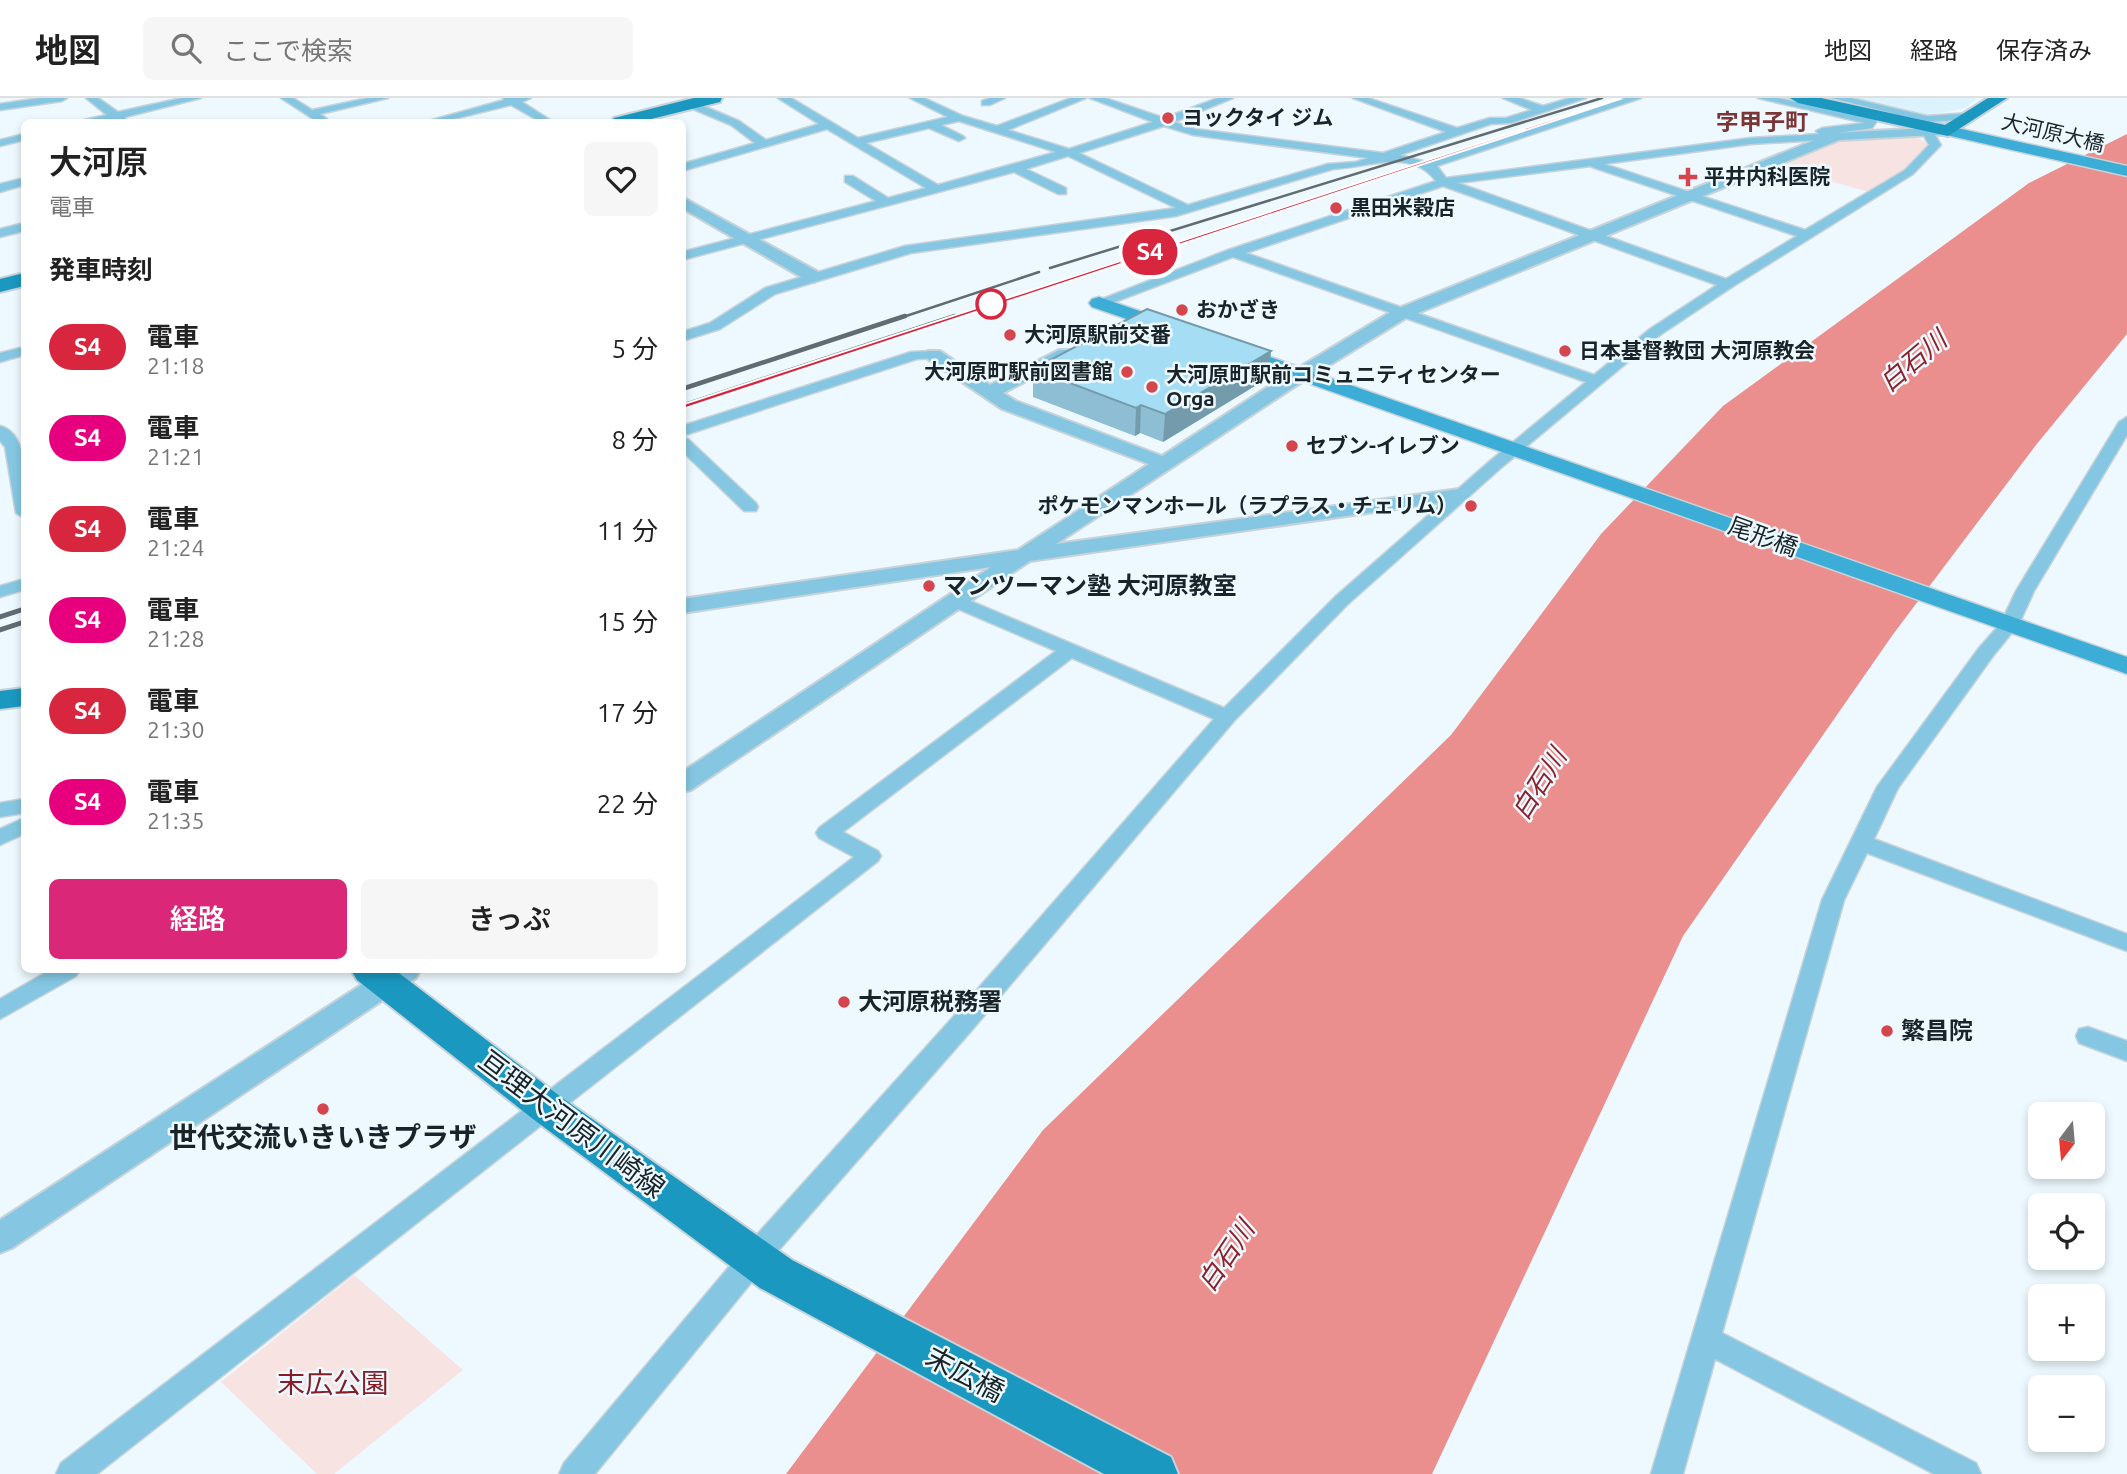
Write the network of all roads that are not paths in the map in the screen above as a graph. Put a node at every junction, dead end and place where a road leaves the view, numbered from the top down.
1 (33, 98) edge
2 (62, 98) edge
3 (91, 98) edge
4 (195, 98) edge
5 (286, 98) edge
6 (383, 98) edge
7 (526, 98) edge
8 (714, 98) edge
9 (783, 98) edge
10 (915, 98) edge
11 (1000, 98) edge
12 (1082, 98) edge
13 (1095, 98) edge
14 (1228, 98) edge
15 (1358, 98) edge
16 (1507, 98) edge
17 (1581, 98) edge
18 (1636, 98) edge
19 (1763, 98) edge
20 (1798, 98) edge
21 (1837, 98) edge
22 (1999, 98) edge
23 (509, 100) edge
24 (986, 103) dead end
25 (691, 104) junction
26 (0, 105) edge
27 (1544, 110) junction
28 (311, 114) junction
29 (1971, 117) junction
30 (959, 118) junction
31 (120, 119) edge
32 (320, 119) edge
33 (441, 119) edge
34 (543, 119) edge
35 (632, 119) edge
36 (1166, 123) junction
37 (828, 125) junction
38 (931, 125) junction
39 (998, 130) junction
40 (1948, 131) junction
41 (1458, 132) junction
42 (1928, 132) junction
43 (1837, 136) junction
44 (21, 138) edge
45 (959, 138) dead end
46 (1809, 138) junction
47 (856, 142) junction
48 (0, 143) edge
49 (764, 144) junction
50 (1070, 153) junction
51 (1391, 155) junction
52 (1589, 163) junction
53 (1426, 166) junction
54 (686, 167) edge
55 (1015, 167) junction
56 (2127, 171) edge
57 (849, 179) dead end
58 (1443, 182) junction
59 (21, 183) edge
60 (0, 188) edge
61 (934, 188) junction
62 (1062, 191) dead end
63 (1688, 195) junction
64 (885, 201) junction
65 (686, 203) edge
66 (1187, 209) junction
67 (21, 228) edge
68 (0, 233) edge
69 (1589, 235) junction
70 (1807, 235) junction
71 (746, 239) junction
72 (1233, 253) junction
73 (686, 255) edge
74 (814, 277) junction
75 (21, 280) edge
76 (1727, 284) junction
77 (0, 286) edge
78 (1099, 303) joint
79 (1400, 314) junction
80 (1136, 316) junction
81 (1110, 330) edge
82 (1188, 334) edge
83 (686, 336) edge
84 (1087, 342) edge
85 (1214, 343) edge
86 (21, 352) edge
87 (934, 355) joint
88 (0, 358) edge
89 (1302, 374) junction
90 (1594, 380) junction
91 (989, 393) junction
92 (2127, 422) edge
93 (686, 430) edge
94 (0, 431) edge
95 (2121, 443) edge
96 (13, 446) edge
97 (686, 446) edge
98 (1520, 450) junction
99 (1166, 464) junction
100 (21, 495) edge
101 (1459, 495) junction
102 (750, 507) dead end
103 (1026, 556) junction
104 (21, 585) edge
105 (0, 592) edge
106 (955, 601) junction
107 (686, 605) edge
108 (2005, 623) junction
109 (1070, 650) junction
110 (2127, 666) edge
111 (21, 698) edge
112 (0, 701) edge
113 (1227, 717) junction
114 (686, 781) edge
115 (21, 806) edge
116 (0, 810) edge
117 (21, 827) edge
118 (0, 838) edge
119 (1860, 842) junction
120 (2127, 943) edge
121 (63, 973) edge
122 (387, 974) edge
123 (0, 1010) edge
124 (2088, 1036) dead end
125 (2127, 1052) edge
126 (547, 1108) junction
127 (0, 1238) edge
128 (765, 1266) junction
129 (1705, 1339) junction
130 (72, 1474) edge
131 (575, 1474) edge
132 (1153, 1474) edge
133 (1667, 1474) edge
134 (1965, 1474) edge

1 - 26 street
2 - 26 street
3 - 31 street
4 - 31 street
5 - 28 street
6 - 28 street
7 - 23 street
8 - 25 main road
9 - 37 street
10 - 30 street
11 - 24 street
12 - 39 street
13 - 36 street
14 - 36 street
15 - 41 street
16 - 27 street
17 - 27 street
18 - 53 street
19 - 46 street
20 - 40 main road
21 - 29 street
22 - 29 main road
23 - 33 street
23 - 34 street
25 - 35 main road
25 - 49 street
27 - 41 street
28 - 32 street
29 - 40 main road
30 - 38 street
30 - 39 street
36 - 50 street
36 - 51 street
37 - 47 street
37 - 49 street
38 - 45 street
38 - 47 street
39 - 50 street
40 - 42 street
40 - 56 main road, 大河原大橋
41 - 51 street
42 - 43 street
42 - 70 street
43 - 46 street
43 - 63 street
44 - 48 street
46 - 52 street
47 - 61 street
49 - 54 street
50 - 55 street
50 - 66 street
51 - 53 street
51 - 66 street
52 - 58 street
52 - 63 street
53 - 58 street
55 - 61 street
55 - 62 street
57 - 64 street
58 - 69 street
58 - 72 street
59 - 60 street
61 - 64 street
63 - 69 street
63 - 70 street
64 - 71 street
65 - 71 street
66 - 74 street
67 - 68 street
69 - 76 street
69 - 79 street
70 - 76 street
71 - 73 street
71 - 74 street
72 - 78 street
72 - 79 street
74 - 83 street
75 - 77 main road
76 - 90 street
78 - 80 main road
79 - 89 street
79 - 90 street
80 - 81 street
80 - 82 main road
84 - 91 street
85 - 89 main road, 尾形橋
86 - 88 street
87 - 91 street
87 - 93 street
89 - 98 main road, 尾形橋
89 - 99 street
90 - 98 street
91 - 99 street
92 - 95 street
94 - 96 street
95 - 108 street
96 - 100 street
97 - 102 street
98 - 101 street
98 - 108 main road, 尾形橋
99 - 103 street
101 - 103 street
101 - 113 street
103 - 106 street
103 - 107 street
104 - 105 street
106 - 109 street
106 - 114 street
108 - 110 main road, 尾形橋
108 - 119 street
109 - 113 street
109 - 126 street
111 - 112 main road
113 - 128 street
115 - 116 street
117 - 118 street
119 - 120 street
119 - 129 street
121 - 123 street
122 - 126 main road, 亘理大河原川崎線
122 - 127 street
124 - 125 street
126 - 128 main road, 亘理大河原川崎線
126 - 130 street
128 - 131 street
128 - 132 main road, 末広橋
129 - 133 street
129 - 134 street

